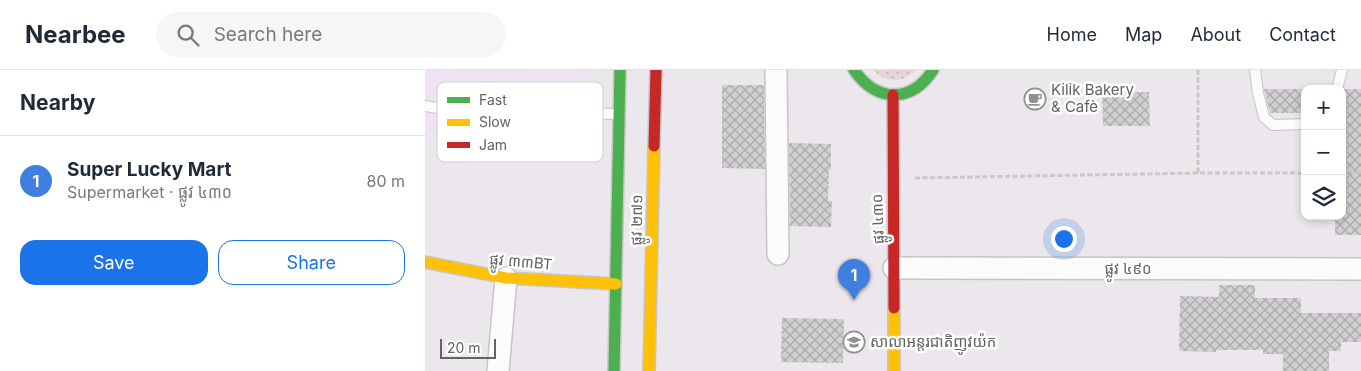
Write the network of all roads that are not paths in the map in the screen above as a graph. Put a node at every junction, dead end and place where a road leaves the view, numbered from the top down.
1 (620, 70) edge
2 (656, 70) edge
3 (776, 70) edge
4 (854, 70) edge
5 (933, 70) edge
6 (1255, 70) edge
7 (1342, 70) edge
8 (1338, 85) edge
9 (893, 95) junction
10 (603, 114) edge
11 (620, 114) junction
12 (1301, 124) edge
13 (778, 254) dead end
14 (425, 262) edge
15 (894, 268) junction
16 (1361, 270) edge
17 (506, 278) junction
18 (615, 284) junction
19 (498, 371) edge
20 (614, 371) edge
21 (649, 371) edge
22 (894, 371) edge

1 - 11 main road, ផ្លូវ ២៧១
2 - 21 main road, ផ្លូវ ២៧១
3 - 13 street
4 - 9 main road
5 - 9 main road
6 - 12 lane
7 - 8 lane
9 - 15 main road, ផ្លូវ ៤៣០
10 - 11 lane
11 - 18 main road, ផ្លូវ ២៧១
14 - 17 main road, ផ្លូវ ៣៣BT
15 - 16 street, ផ្លូវ ៤៩០
15 - 22 main road, ផ្លូវ ៤៣០
17 - 18 main road, ផ្លូវ ៣៣BT
17 - 19 street
18 - 20 main road, ផ្លូវ ២៧១

